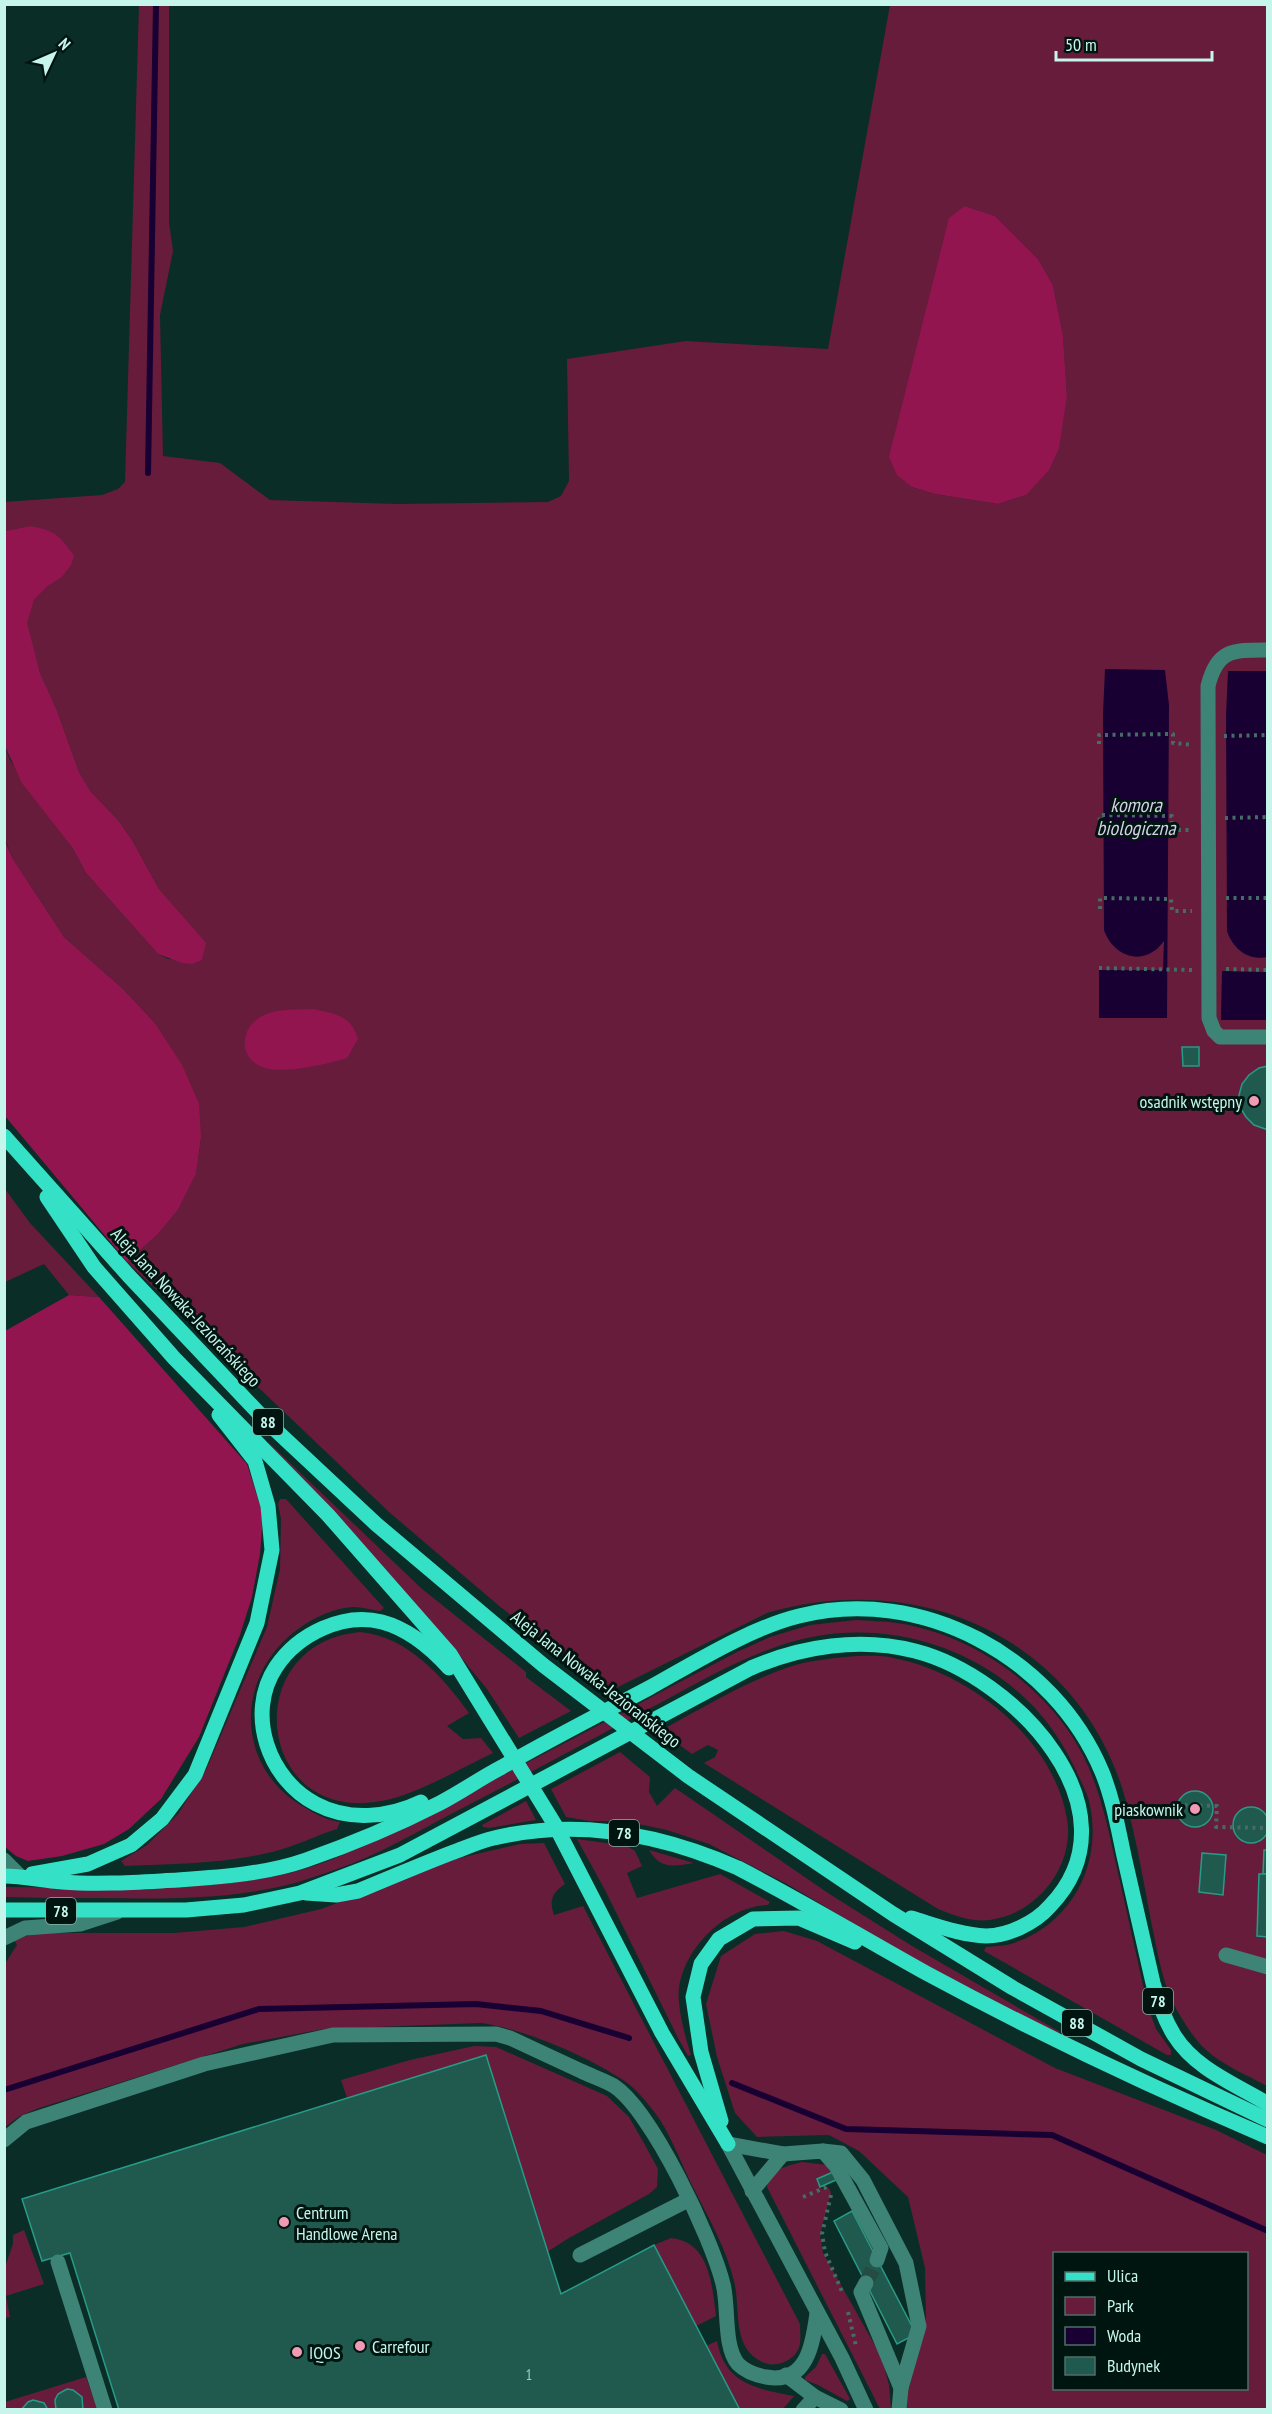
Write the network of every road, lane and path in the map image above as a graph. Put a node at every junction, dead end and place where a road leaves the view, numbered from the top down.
1 (1268, 650) edge
2 (1224, 735) dead end
3 (1268, 735) edge
4 (1173, 743) dead end
5 (1099, 744) dead end
6 (1224, 817) dead end
7 (1268, 817) edge
8 (1099, 828) dead end
9 (1172, 830) dead end
10 (1224, 898) dead end
11 (1268, 898) edge
12 (1100, 909) dead end
13 (1172, 911) dead end
14 (1099, 968) dead end
15 (1215, 970) junction
16 (1268, 970) edge
17 (1268, 1037) edge
18 (4, 1136) edge
19 (18, 1152) junction
20 (174, 1358) junction
21 (482, 1707) junction
22 (503, 1766) junction
23 (1177, 1805) dead end
24 (1268, 1828) edge
25 (4, 1860) edge
26 (12, 1876) edge
27 (300, 1893) junction
28 (4, 1910) edge
29 (118, 1911) junction
30 (893, 1914) junction
31 (4, 1938) edge
32 (1226, 1955) dead end
33 (1268, 1967) edge
34 (927, 1973) junction
35 (1268, 2104) edge
36 (1268, 2120) edge
37 (1268, 2137) edge
38 (4, 2140) edge
39 (728, 2144) junction
40 (823, 2151) junction
41 (783, 2154) junction
42 (752, 2191) junction
43 (803, 2197) dead end
44 (688, 2200) junction
45 (580, 2255) dead end
46 (877, 2260) tunnel mouth
47 (58, 2262) dead end
48 (866, 2283) tunnel mouth
49 (817, 2313) junction
50 (852, 2352) dead end
51 (786, 2376) junction
52 (902, 2388) junction
53 (815, 2397) junction
54 (105, 2409) edge
55 (803, 2409) edge
56 (841, 2409) edge
57 (866, 2409) edge
58 (899, 2409) edge

1 - 15 street
2 - 3 path
4 - 5 path
6 - 7 path
8 - 9 path
10 - 11 path
12 - 13 path
14 - 15 path
15 - 16 path
15 - 17 street
18 - 19 main road, Aleja Jana Nowaka-Jeziorańskiego / 88
19 - 20 main road
19 - 30 main road, Aleja Jana Nowaka-Jeziorańskiego / 88
20 - 21 main road
20 - 26 main road
21 - 22 main road
21 - 39 main road
22 - 26 main road, 78
22 - 35 main road, 78
23 - 24 path
25 - 26 street
27 - 29 main road, 78
27 - 30 main road
27 - 34 main road, 78
28 - 29 main road, 78
29 - 31 street
30 - 36 main road, Aleja Jana Nowaka-Jeziorańskiego / 88
32 - 33 street
34 - 37 main road, 78
34 - 39 main road
38 - 44 street
39 - 41 street
39 - 42 street
40 - 41 street
40 - 46 street
40 - 52 street
41 - 42 street
42 - 49 street
43 - 50 path
44 - 45 street
44 - 51 street
47 - 54 street
48 - 52 street
49 - 51 street
49 - 57 street
51 - 53 street
52 - 58 street
53 - 55 street
53 - 56 street

